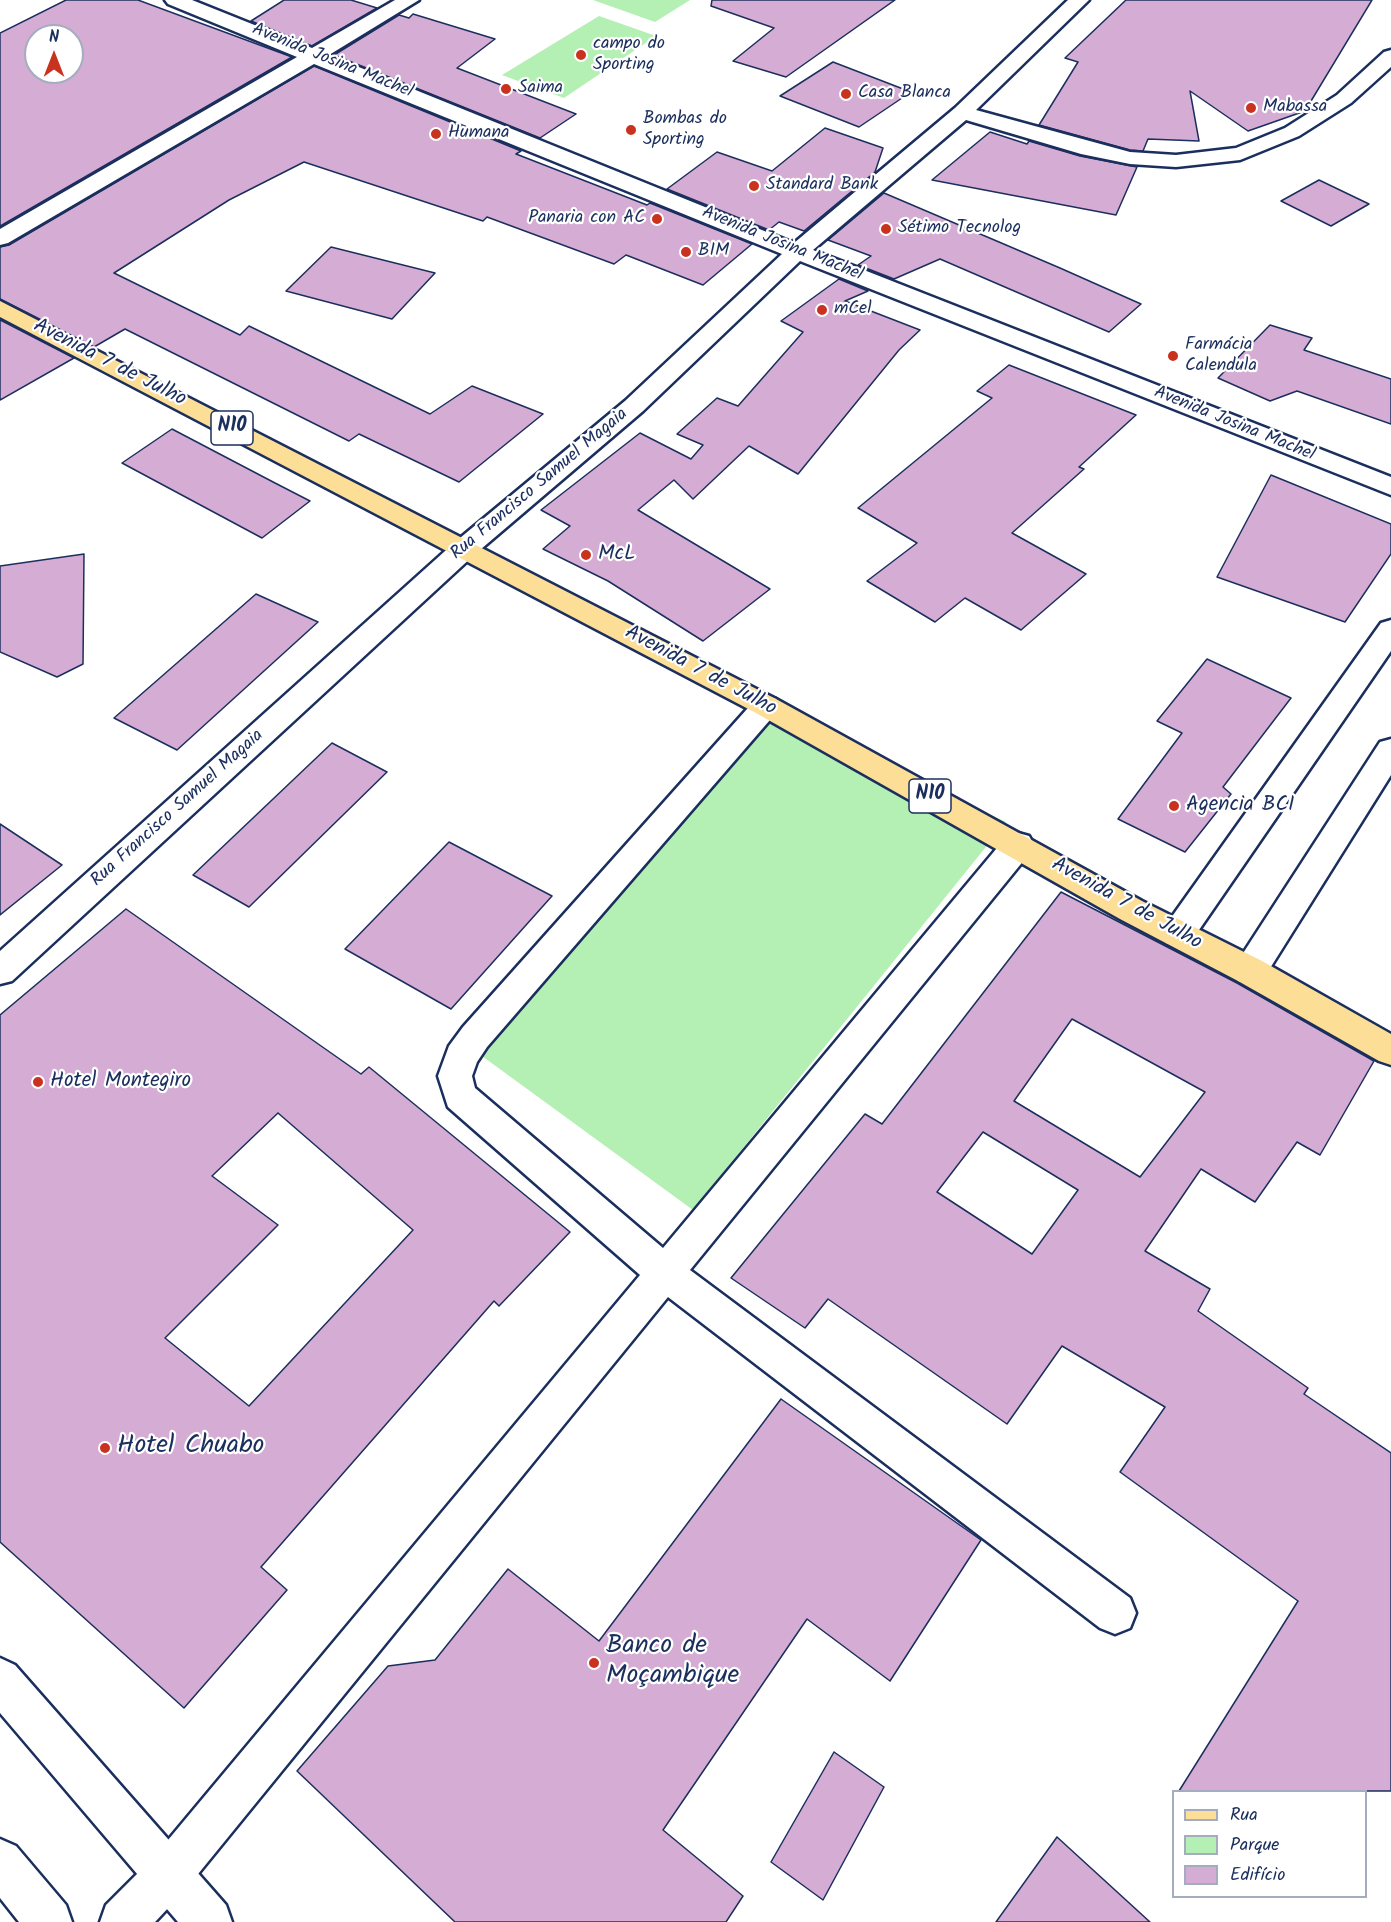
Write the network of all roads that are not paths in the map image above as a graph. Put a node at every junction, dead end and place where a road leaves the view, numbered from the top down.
1 (175, 0) edge
2 (409, 0) edge
3 (1079, 0) edge
4 (313, 54) junction
5 (1391, 56) edge
6 (962, 112) junction
7 (0, 237) edge
8 (797, 252) junction
9 (0, 308) edge
10 (1391, 488) edge
11 (464, 549) junction
12 (1391, 630) edge
13 (766, 706) junction
14 (1391, 750) edge
15 (1018, 845) junction
16 (1178, 934) junction
17 (0, 971) edge
18 (1251, 971) junction
19 (1391, 1051) edge
20 (663, 1272) junction
21 (1115, 1613) dead end
22 (0, 1680) edge
23 (0, 1862) edge
24 (169, 1874) junction
25 (49, 1922) edge
26 (123, 1922) edge
27 (209, 1922) edge

1 - 4 street, Avenida Josina Machel
2 - 4 street
3 - 6 street, Rua Francisco Samuel Magaia
4 - 7 street
4 - 8 street, Avenida Josina Machel
5 - 6 street
6 - 8 street, Rua Francisco Samuel Magaia
8 - 10 street, Avenida Josina Machel
8 - 11 street, Rua Francisco Samuel Magaia
9 - 11 main road, Avenida 7 de Julho / N10
11 - 13 main road, Avenida 7 de Julho / N10
11 - 17 street, Rua Francisco Samuel Magaia
12 - 16 street
13 - 15 main road, Avenida 7 de Julho / N10
13 - 20 street
14 - 18 street
15 - 16 main road, Avenida 7 de Julho / N10
15 - 20 street
16 - 18 main road, Avenida 7 de Julho / N10
18 - 19 main road, Avenida 7 de Julho / N10
20 - 21 street
20 - 24 street
22 - 24 street
23 - 25 street
24 - 26 street
24 - 27 street

